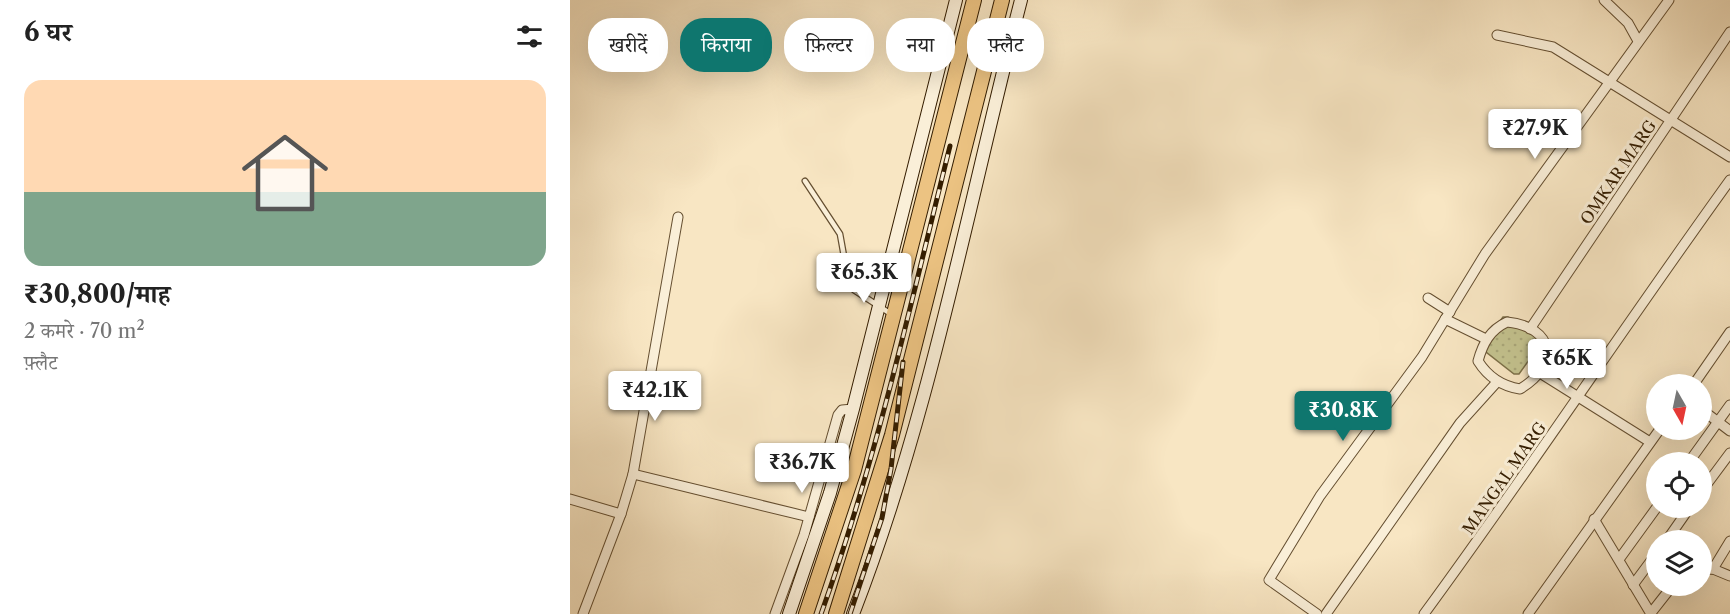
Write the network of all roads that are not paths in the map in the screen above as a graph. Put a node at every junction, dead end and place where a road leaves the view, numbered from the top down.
1 (956, 0) edge
2 (974, 0) edge
3 (1002, 0) edge
4 (1021, 0) edge
5 (1604, 0) edge
6 (1669, 0) edge
7 (1730, 32) edge
8 (1497, 35) dead end
9 (1638, 41) junction
10 (1607, 82) junction
11 (1672, 120) junction
12 (1730, 157) edge
13 (1730, 180) edge
14 (805, 181) dead end
15 (678, 217) dead end
16 (1428, 298) dead end
17 (878, 306) junction
18 (894, 315) junction
19 (1448, 315) junction
20 (1530, 329) junction
21 (1730, 332) edge
22 (1486, 339) junction
23 (1540, 373) junction
24 (1701, 374) edge
25 (1497, 382) junction
26 (1579, 396) junction
27 (1730, 405) edge
28 (854, 409) junction
29 (1712, 417) edge
30 (1718, 422) junction
31 (1730, 431) edge
32 (1650, 442) joint
33 (1696, 452) edge
34 (1730, 453) edge
35 (633, 474) junction
36 (1712, 477) edge
37 (570, 499) edge
38 (621, 514) junction
39 (809, 517) junction
40 (1649, 518) edge
41 (1594, 519) junction
42 (1730, 541) edge
43 (1620, 558) junction
44 (1646, 568) edge
45 (1713, 569) joint
46 (1730, 576) edge
47 (1634, 585) junction
48 (1663, 596) edge
49 (1648, 612) edge
50 (1314, 613) edge
51 (583, 614) edge
52 (775, 614) edge
53 (789, 614) edge
54 (806, 614) edge
55 (836, 614) edge
56 (853, 614) edge
57 (1326, 614) edge
58 (1424, 614) edge
59 (1528, 614) edge

1 - 17 street
2 - 18 main road
3 - 55 main road
4 - 56 street
5 - 9 street
6 - 9 street
7 - 11 street, OMKAR MARG
8 - 10 street
9 - 10 street
10 - 11 street
10 - 19 street
11 - 12 street
11 - 20 street, OMKAR MARG
13 - 26 street, MANGAL MARG
14 - 17 lane
15 - 35 street
16 - 19 street
17 - 18 lane
17 - 28 street
18 - 54 main road
19 - 22 street
19 - 50 street
20 - 22 street
20 - 23 street
21 - 24 street
22 - 25 street
23 - 25 street
23 - 26 street
25 - 57 street
26 - 32 street
26 - 58 street, MANGAL MARG
27 - 30 street
28 - 39 street
28 - 53 street
29 - 30 street
30 - 31 street
30 - 33 street
32 - 41 street
34 - 36 street
35 - 38 street
35 - 39 street
37 - 38 street
38 - 51 street
39 - 52 street
40 - 43 street
41 - 43 street
41 - 59 street
42 - 45 street
43 - 47 street
44 - 47 street
45 - 46 street
47 - 49 street
48 - 49 street

